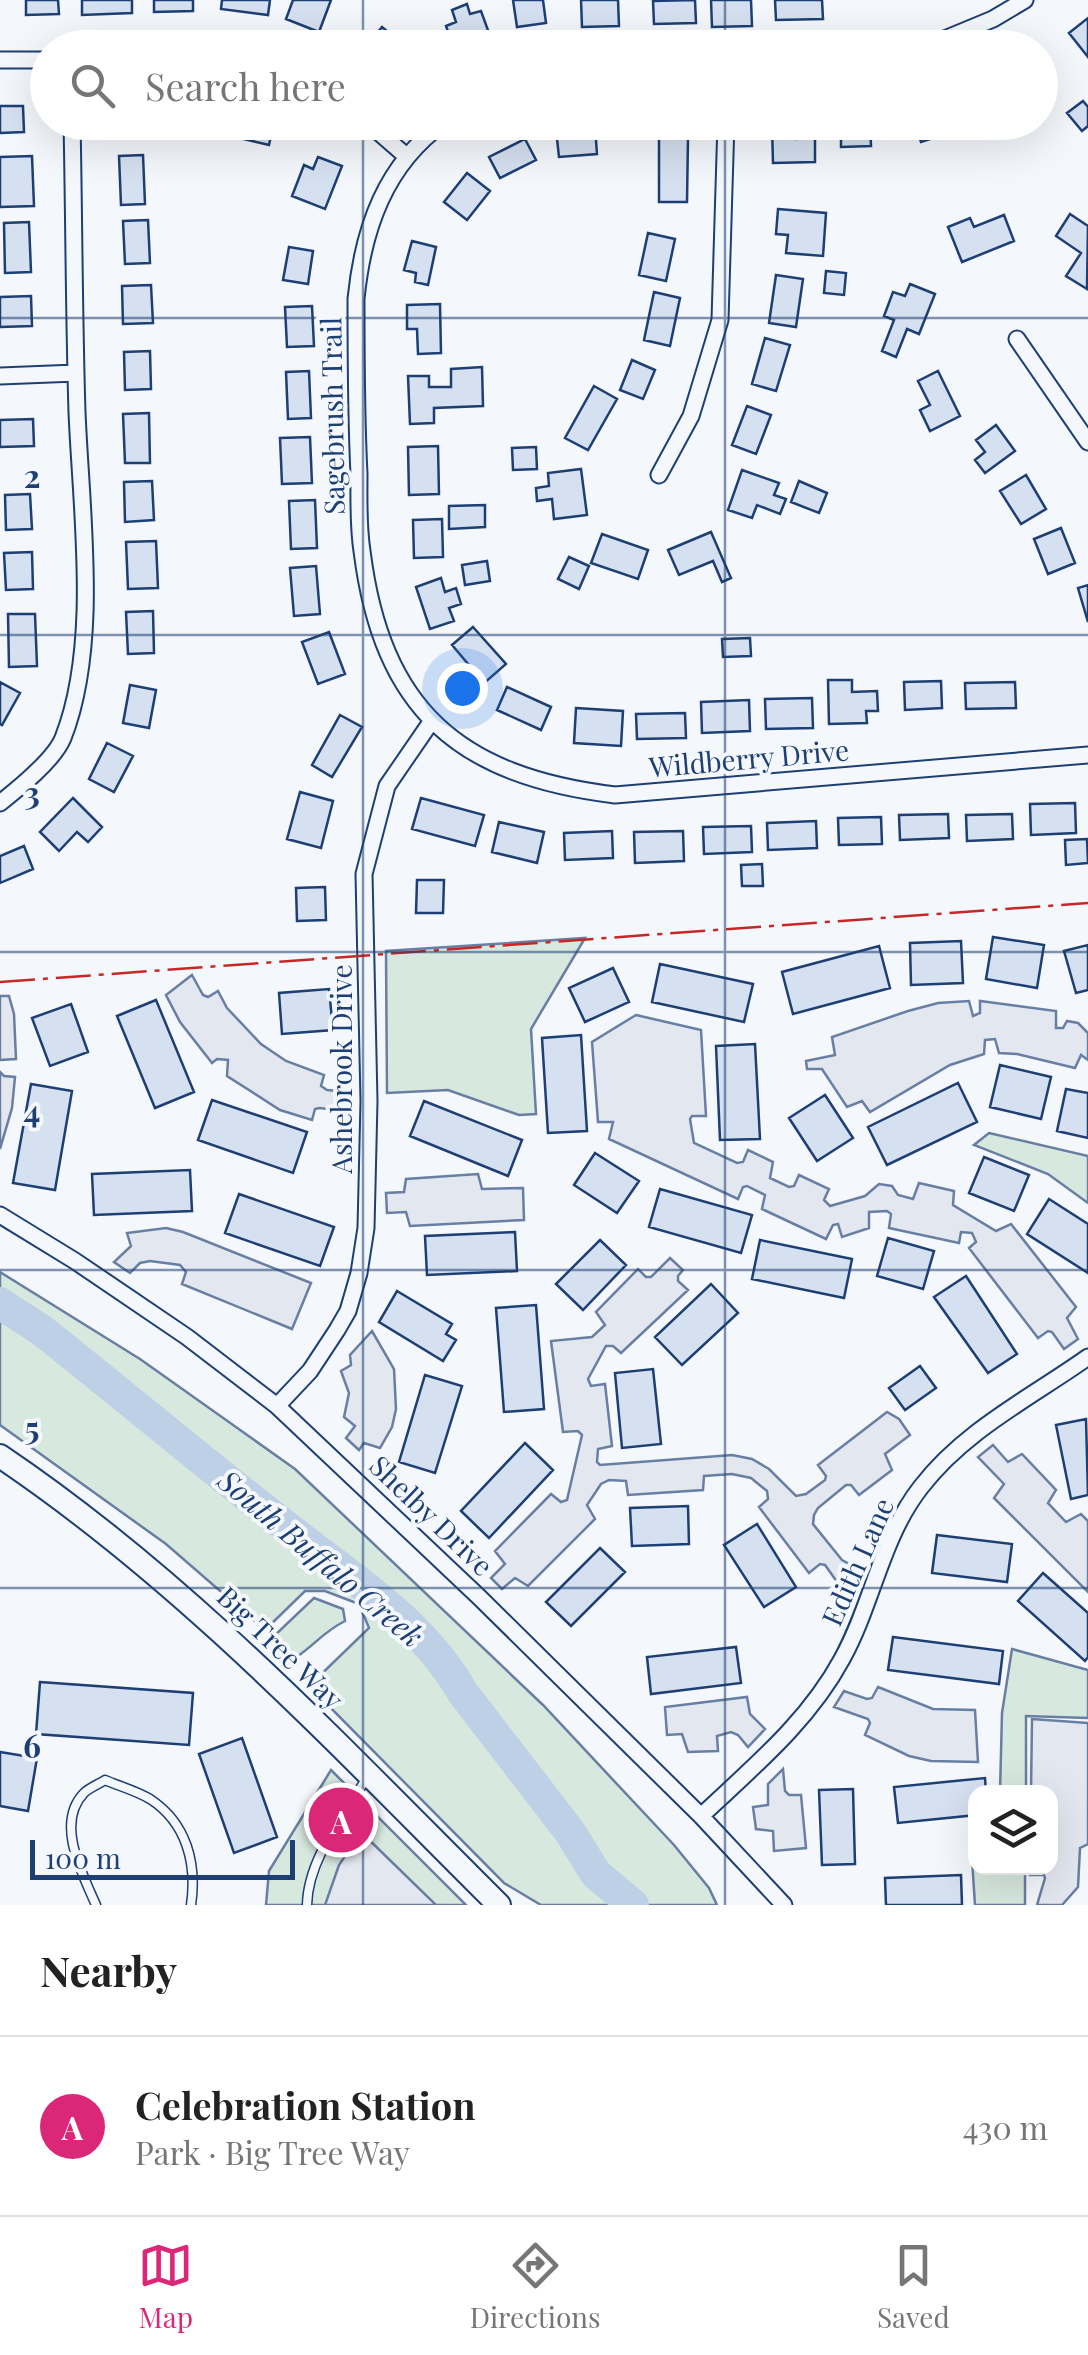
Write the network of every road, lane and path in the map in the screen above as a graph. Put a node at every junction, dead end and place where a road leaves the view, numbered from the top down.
1 (1025, 0) edge
2 (966, 30) edge
3 (0, 60) edge
4 (30, 60) edge
5 (72, 140) edge
6 (387, 140) edge
7 (423, 140) edge
8 (725, 140) edge
9 (405, 155) junction
10 (1017, 339) dead end
11 (76, 372) junction
12 (0, 376) edge
13 (1088, 442) edge
14 (659, 475) dead end
15 (431, 722) junction
16 (1088, 755) edge
17 (0, 803) edge
18 (0, 1214) edge
19 (1088, 1357) edge
20 (277, 1406) junction
21 (0, 1456) edge
22 (368, 1775) junction
23 (701, 1816) junction
24 (96, 1905) edge
25 (191, 1905) edge
26 (306, 1905) edge
27 (500, 1905) edge
28 (784, 1905) edge

1 - 2 street
3 - 4 street
5 - 11 street
6 - 9 street
7 - 9 street, Sagebrush Trail
8 - 14 street
9 - 15 street, Sagebrush Trail
10 - 13 street
11 - 12 street
11 - 17 street
15 - 16 street, Wildberry Drive
15 - 20 street, Ashebrook Drive
18 - 20 street, Shelby Drive
19 - 23 street, Edith Lane
20 - 23 street, Shelby Drive
21 - 22 main road, Big Tree Way
22 - 26 lane
22 - 27 main road, Big Tree Way
23 - 28 street, Shelby Drive
24 - 25 lane

